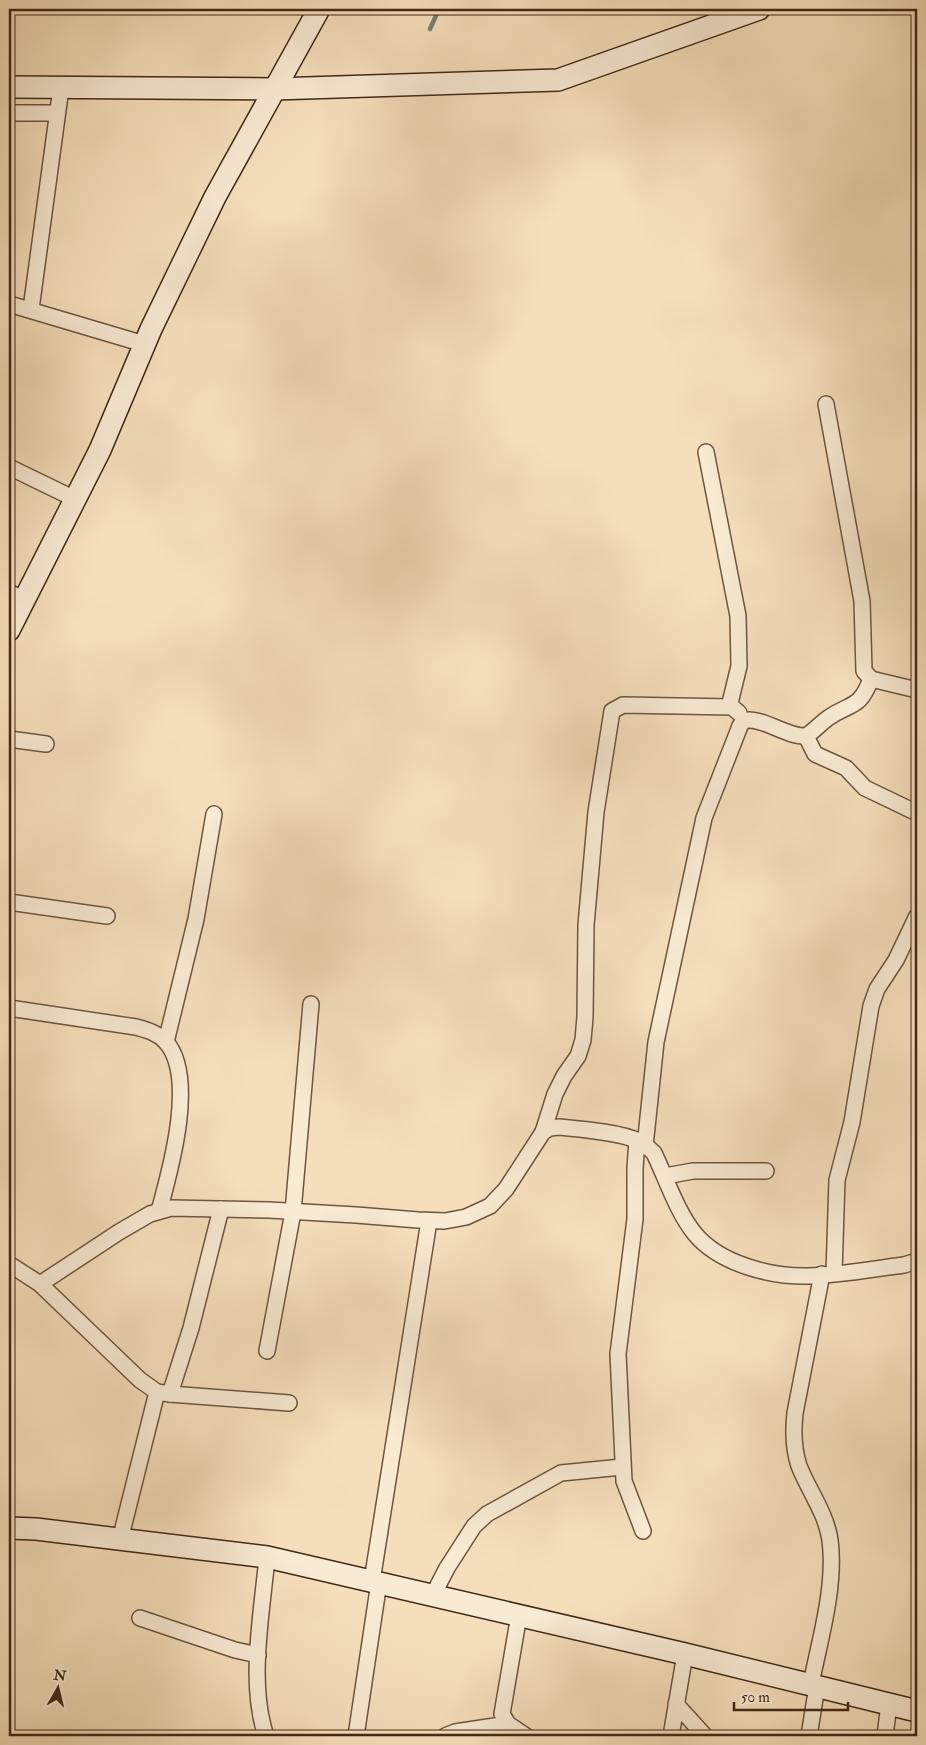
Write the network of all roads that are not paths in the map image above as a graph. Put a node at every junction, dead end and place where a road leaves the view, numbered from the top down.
1 (319, 9) edge
2 (759, 9) edge
3 (9, 87) edge
4 (61, 88) junction
5 (275, 89) junction
6 (9, 113) edge
7 (57, 113) junction
8 (9, 304) edge
9 (31, 309) junction
10 (144, 344) junction
11 (826, 404) dead end
12 (706, 452) dead end
13 (9, 467) edge
14 (75, 499) junction
15 (16, 596) edge
16 (9, 630) edge
17 (871, 679) junction
18 (917, 690) edge
19 (732, 707) junction
20 (747, 720) junction
21 (806, 736) junction
22 (9, 739) edge
23 (46, 744) dead end
24 (214, 814) dead end
25 (917, 814) edge
26 (9, 902) edge
27 (107, 916) dead end
28 (917, 916) edge
29 (311, 1004) dead end
30 (9, 1008) edge
31 (166, 1042) junction
32 (543, 1132) junction
33 (641, 1143) junction
34 (766, 1171) dead end
35 (665, 1176) junction
36 (221, 1209) junction
37 (159, 1211) junction
38 (293, 1212) junction
39 (429, 1221) junction
40 (917, 1261) edge
41 (9, 1264) edge
42 (828, 1274) junction
43 (40, 1284) junction
44 (267, 1351) dead end
45 (164, 1393) junction
46 (289, 1403) dead end
47 (622, 1467) junction
48 (9, 1528) edge
49 (643, 1531) dead end
50 (120, 1540) junction
51 (266, 1557) junction
52 (376, 1582) junction
53 (433, 1595) junction
54 (519, 1615) junction
55 (140, 1618) dead end
56 (685, 1654) junction
57 (258, 1655) junction
58 (814, 1685) junction
59 (676, 1704) junction
60 (889, 1704) junction
61 (917, 1711) edge
62 (508, 1724) junction
63 (266, 1736) edge
64 (356, 1736) edge
65 (445, 1736) edge
66 (526, 1736) edge
67 (671, 1736) edge
68 (705, 1736) edge
69 (809, 1736) edge
70 (884, 1736) edge

1 - 5 street
2 - 5 street
3 - 4 street
4 - 5 street
4 - 7 street
5 - 10 street
6 - 7 street
7 - 9 street
8 - 9 street
9 - 10 street
10 - 14 street
11 - 17 street
12 - 19 street
13 - 14 street
14 - 15 street
15 - 16 street
17 - 18 street
17 - 21 street
19 - 20 street
19 - 32 street
20 - 21 street
20 - 33 street
21 - 25 street
22 - 23 street
24 - 31 street
26 - 27 street
28 - 42 street
29 - 38 street
30 - 31 street
31 - 37 street
32 - 33 street
32 - 39 street
33 - 35 street
33 - 47 street
34 - 35 street
35 - 42 street
36 - 37 street
36 - 38 street
36 - 45 street
37 - 43 street
38 - 39 street
38 - 44 street
39 - 52 street
40 - 42 street
41 - 43 street
42 - 58 street
43 - 45 street
45 - 46 street
45 - 50 street
47 - 49 street
47 - 53 street
48 - 50 street
50 - 51 street
51 - 52 street
51 - 57 street
52 - 53 street
52 - 64 street
53 - 54 street
54 - 56 street
54 - 62 street
55 - 57 street
56 - 58 street
56 - 59 street
57 - 63 street
58 - 60 street
58 - 69 street
59 - 67 street
59 - 68 street
60 - 61 street
60 - 70 street
62 - 65 street
62 - 66 street

